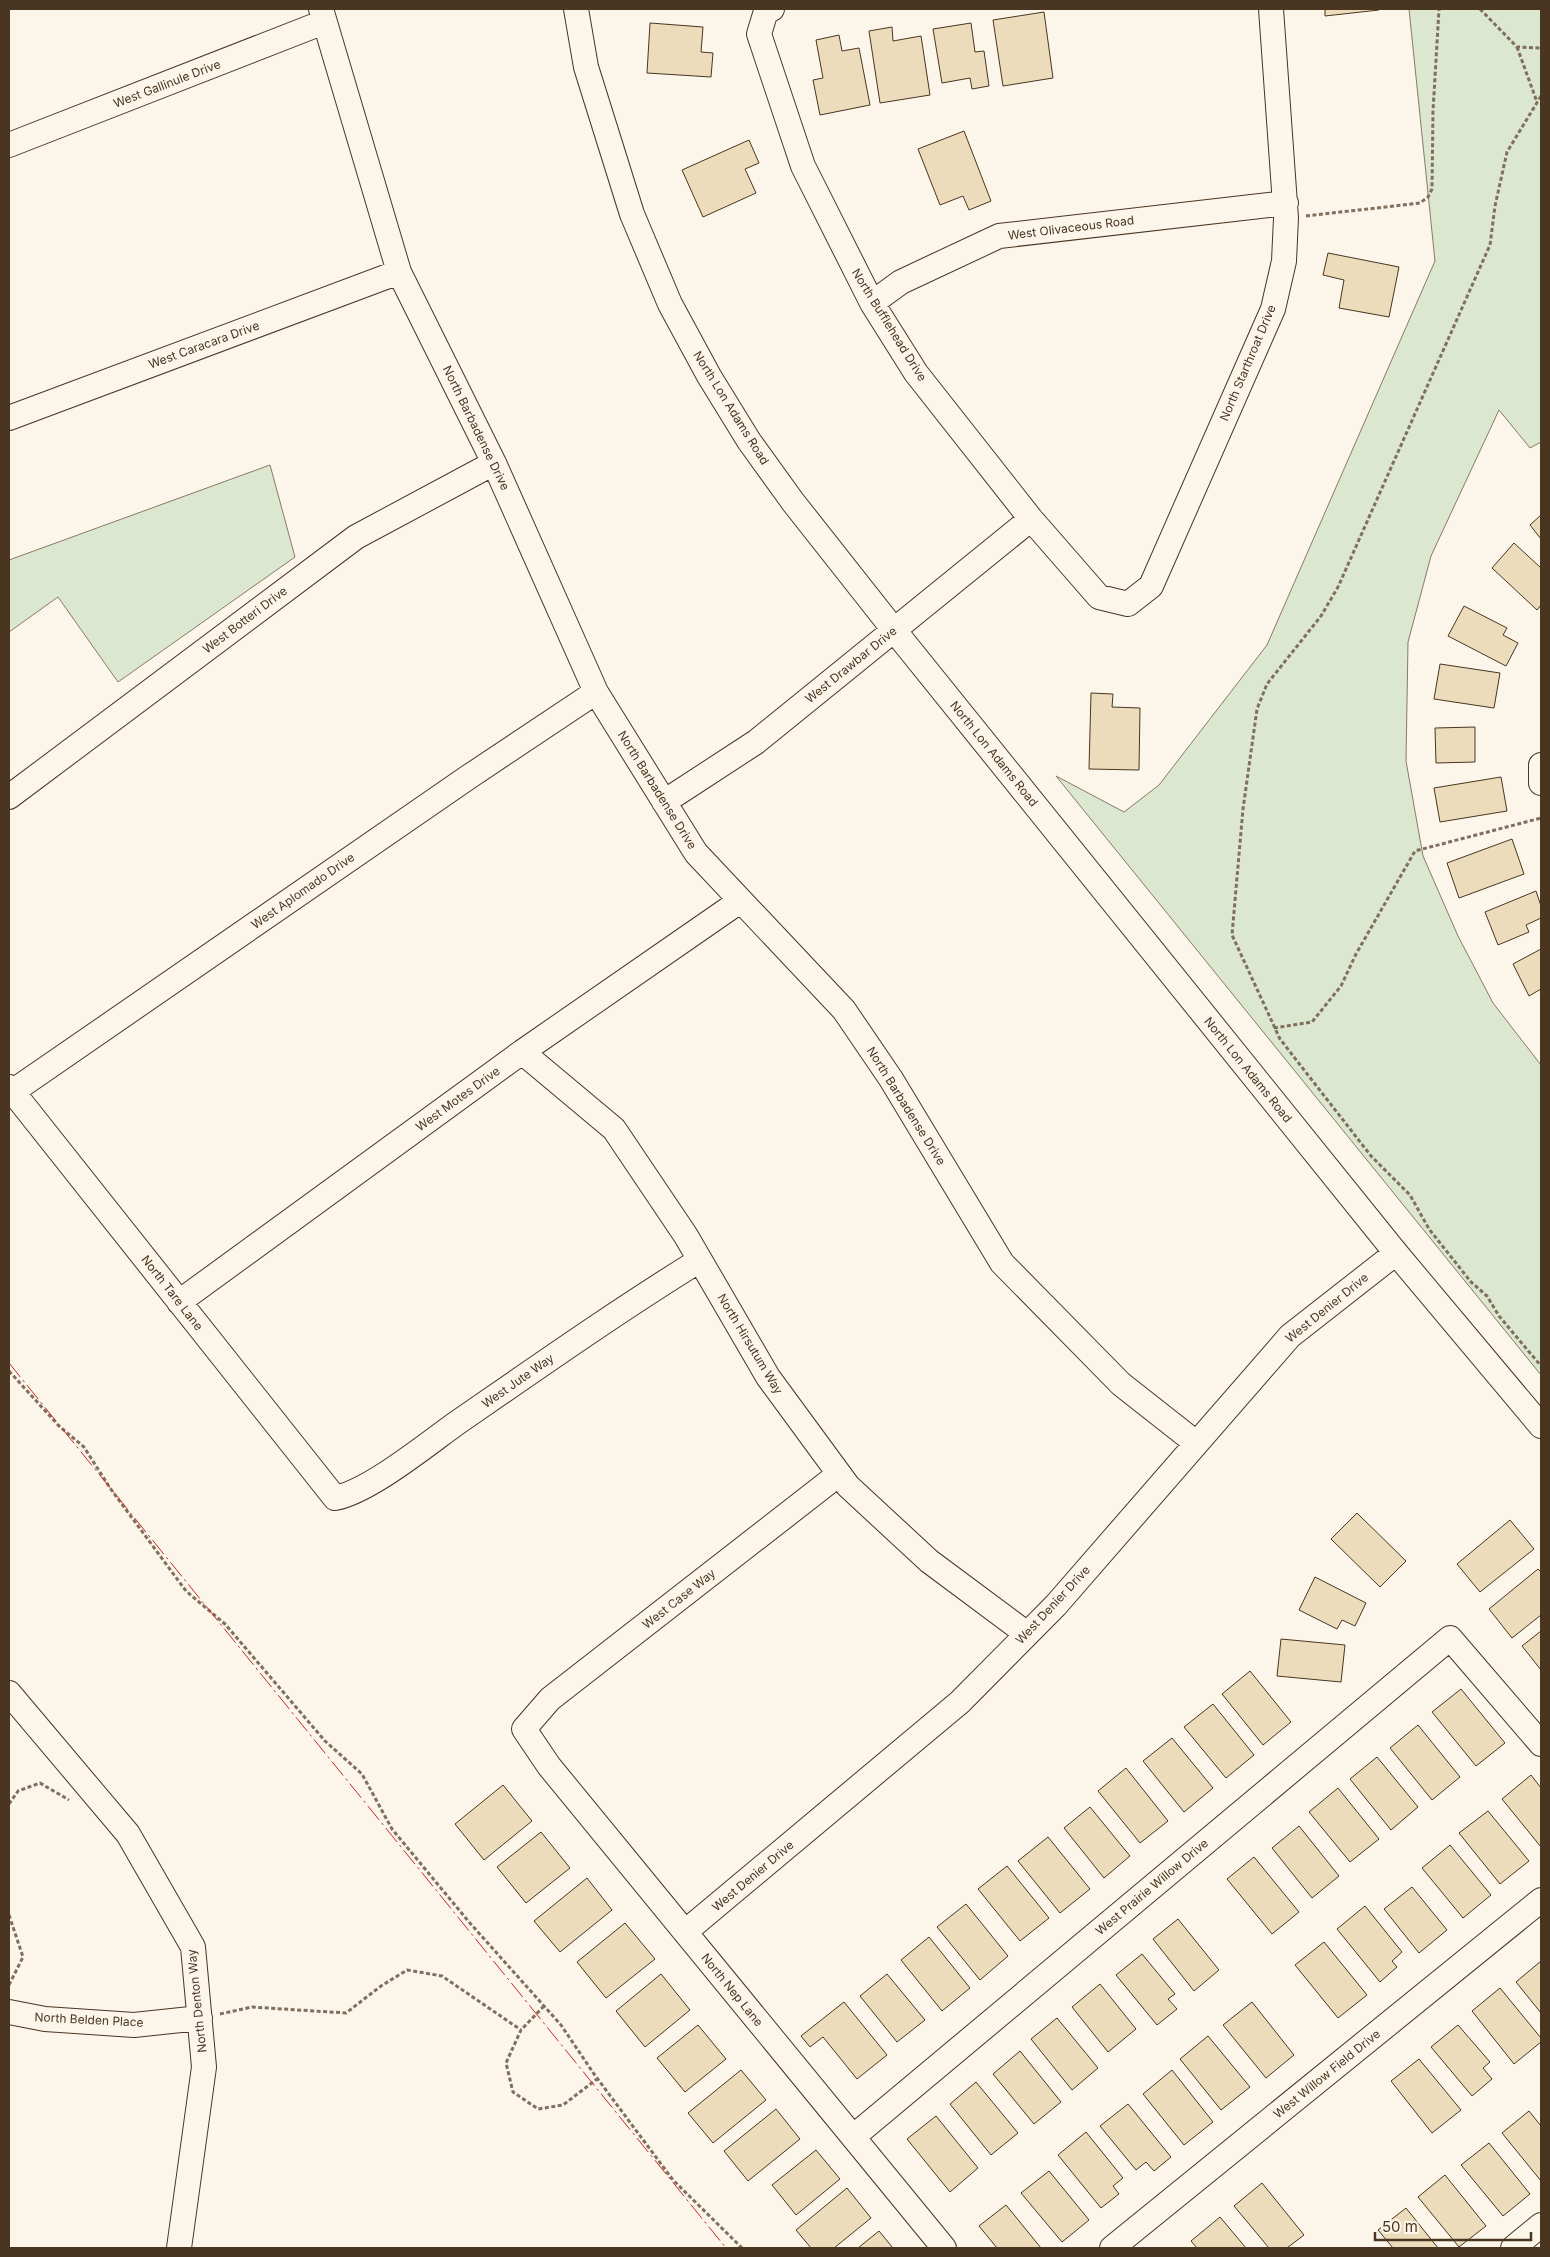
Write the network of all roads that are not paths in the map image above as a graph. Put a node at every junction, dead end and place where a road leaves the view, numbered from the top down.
1 (576, 9) edge
2 (1271, 9) edge
3 (769, 10) edge
4 (323, 15) edge
5 (9, 146) edge
6 (1286, 210) junction
7 (400, 272) junction
8 (872, 303) junction
9 (9, 418) edge
10 (494, 463) junction
11 (1032, 519) junction
12 (1128, 604) joint
13 (894, 630) junction
14 (596, 692) junction
15 (1541, 765) edge
16 (1541, 783) edge
17 (9, 796) edge
18 (664, 802) junction
19 (740, 901) junction
20 (522, 1052) junction
21 (11, 1090) edge
22 (1396, 1254) junction
23 (700, 1260) junction
24 (179, 1302) junction
25 (1541, 1426) edge
26 (1196, 1443) junction
27 (839, 1474) junction
28 (335, 1498) joint
29 (1028, 1634) junction
30 (9, 1693) edge
31 (524, 1729) joint
32 (1541, 1744) edge
33 (1541, 1900) edge
34 (685, 1932) junction
35 (9, 2012) edge
36 (200, 2018) junction
37 (853, 2137) junction
38 (1541, 2225) edge
39 (179, 2248) edge
40 (944, 2248) edge
41 (1112, 2248) edge
42 (1513, 2248) edge

1 - 13 street, North Lon Adams Road
2 - 6 street, North Starthroat Drive
3 - 8 street, North Bufflehead Drive
4 - 5 street, West Gallinule Drive
4 - 7 street, North Barbadense Drive
6 - 8 street, West Olivaceous Road
6 - 12 street, North Starthroat Drive
7 - 9 street, West Caracara Drive
7 - 10 street, North Barbadense Drive
8 - 11 street, North Bufflehead Drive
10 - 14 street, North Barbadense Drive
10 - 17 street, West Botteri Drive
11 - 12 street, North Bufflehead Drive
11 - 13 street, West Drawbar Drive
13 - 18 street, West Drawbar Drive
13 - 22 street, North Lon Adams Road
14 - 18 street, North Barbadense Drive
14 - 21 street, West Aplomado Drive
15 - 16 street
18 - 19 street, North Barbadense Drive
19 - 20 street, West Motes Drive
19 - 26 street, North Barbadense Drive
20 - 23 street, North Hirsutum Way
20 - 24 street, West Motes Drive
21 - 24 street, North Tare Lane
22 - 25 street, North Lon Adams Road
22 - 26 street, West Denier Drive
23 - 27 street, North Hirsutum Way
23 - 28 street, West Jute Way
24 - 28 street, North Tare Lane
26 - 29 street, West Denier Drive
27 - 29 street, North Hirsutum Way
27 - 31 street, West Case Way
29 - 34 street, West Denier Drive
30 - 36 street, North Denton Way
31 - 34 street, North Nep Lane
32 - 37 street, West Prairie Willow Drive
33 - 41 street, West Willow Field Drive
34 - 37 street, North Nep Lane
35 - 36 street, North Belden Place
36 - 39 street, North Denton Way
37 - 40 street, North Nep Lane
38 - 42 street

